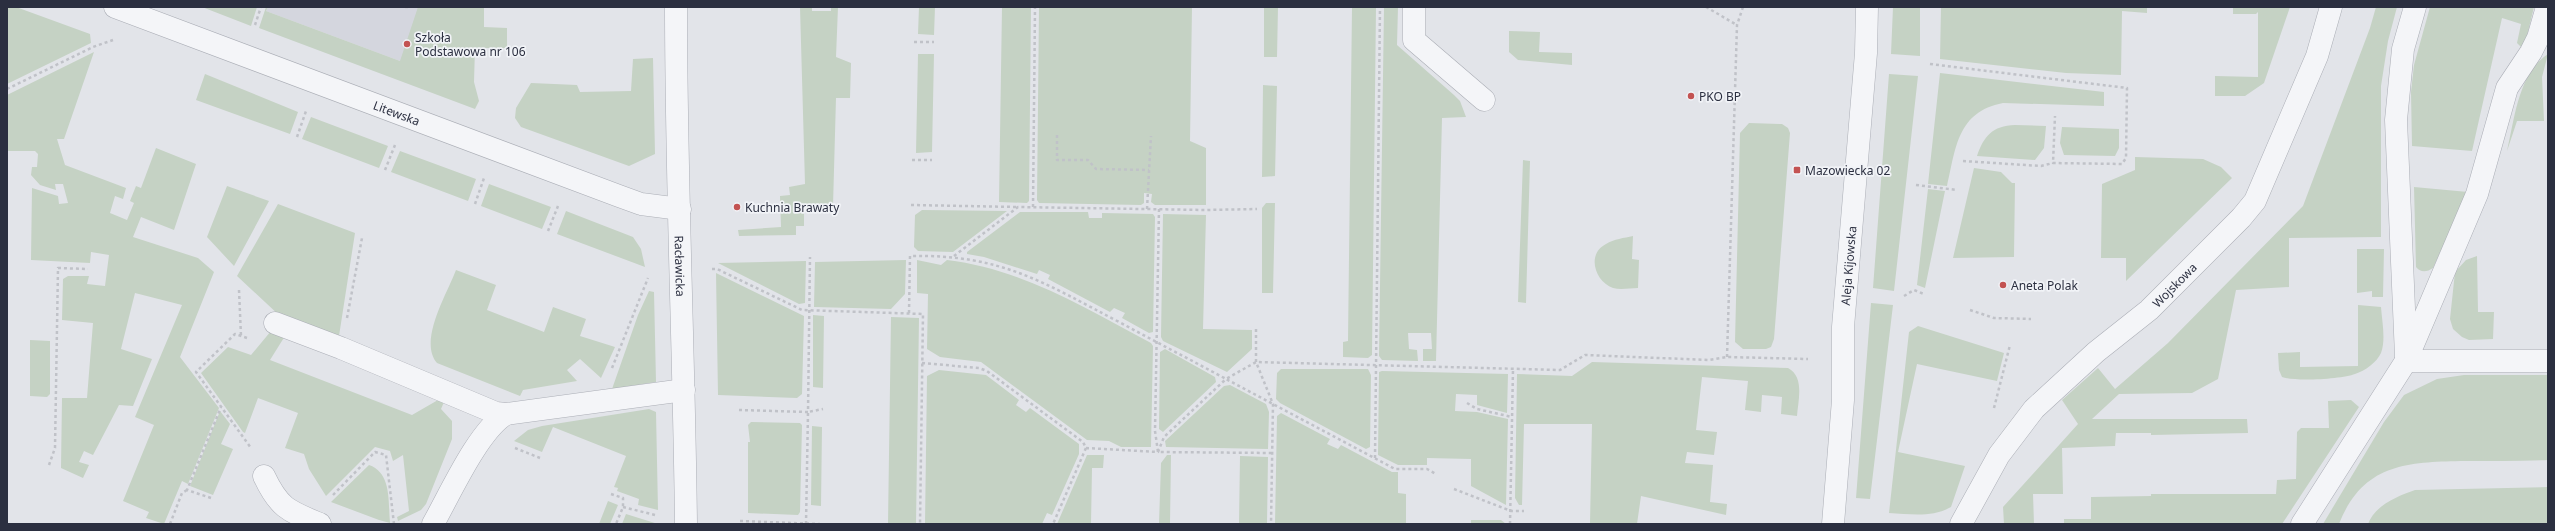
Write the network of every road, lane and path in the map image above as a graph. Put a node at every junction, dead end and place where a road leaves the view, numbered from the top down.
1 (115, 7) edge
2 (261, 7) edge
3 (405, 7) edge
4 (410, 7) edge
5 (676, 7) edge
6 (1035, 7) edge
7 (1380, 7) edge
8 (1414, 7) edge
9 (1706, 7) edge
10 (1743, 7) edge
11 (1867, 7) edge
12 (2331, 7) edge
13 (2415, 7) edge
14 (2547, 7) edge
15 (1737, 24) junction
16 (253, 32) dead end
17 (118, 38) dead end
18 (914, 42) dead end
19 (934, 42) dead end
20 (1930, 64) dead end
21 (7, 89) edge
22 (1484, 100) dead end
23 (307, 109) dead end
24 (2055, 116) dead end
25 (1057, 135) dead end
26 (1150, 136) dead end
27 (297, 137) dead end
28 (396, 142) dead end
29 (912, 160) dead end
30 (932, 160) dead end
31 (1963, 161) dead end
32 (2053, 163) junction
33 (385, 170) dead end
34 (1149, 170) junction
35 (485, 176) dead end
36 (1916, 185) dead end
37 (1956, 190) dead end
38 (560, 202) dead end
39 (475, 204) dead end
40 (911, 205) dead end
41 (1018, 207) junction
42 (1033, 207) junction
43 (680, 209) junction
44 (1147, 209) junction
45 (1159, 209) junction
46 (1257, 209) dead end
47 (548, 231) dead end
48 (362, 238) dead end
49 (954, 256) junction
50 (810, 257) dead end
51 (88, 269) dead end
52 (708, 269) dead end
53 (239, 290) dead end
54 (1924, 294) dead end
55 (1904, 296) dead end
56 (639, 299) dead end
57 (1970, 310) dead end
58 (809, 311) junction
59 (909, 313) junction
60 (2031, 319) dead end
61 (275, 323) joint
62 (1256, 329) dead end
63 (241, 336) junction
64 (1157, 341) junction
65 (2010, 345) dead end
66 (341, 348) junction
67 (1727, 357) junction
68 (1808, 360) dead end
69 (2406, 361) junction
70 (2548, 361) edge
71 (1256, 362) junction
72 (922, 363) junction
73 (1375, 365) junction
74 (1513, 369) junction
75 (611, 371) dead end
76 (1226, 378) junction
77 (684, 390) junction
78 (1467, 403) dead end
79 (1273, 404) junction
80 (221, 406) junction
81 (822, 409) dead end
82 (739, 410) dead end
83 (1994, 410) dead end
84 (808, 412) junction
85 (506, 414) junction
86 (1512, 417) junction
87 (513, 447) dead end
88 (1086, 448) junction
89 (1158, 452) junction
90 (1272, 453) junction
91 (540, 458) dead end
92 (1375, 458) junction
93 (48, 465) dead end
94 (1436, 474) dead end
95 (264, 476) joint
96 (1454, 489) dead end
97 (187, 490) junction
98 (611, 494) dead end
99 (211, 498) dead end
100 (623, 507) junction
101 (1510, 511) junction
102 (1524, 511) dead end
103 (658, 516) dead end
104 (740, 521) dead end
105 (314, 522) edge
106 (806, 523) edge
107 (170, 524) edge
108 (394, 524) edge
109 (433, 524) edge
110 (616, 524) edge
111 (686, 524) edge
112 (820, 524) edge
113 (920, 524) edge
114 (1052, 524) edge
115 (1272, 524) edge
116 (1510, 524) edge
117 (1833, 524) edge
118 (1960, 524) edge
119 (2302, 524) edge

1 - 43 street, Litewska
2 - 16 path
3 - 4 path
5 - 43 street, Racławicka
6 - 42 path
7 - 73 path
8 - 22 street
9 - 15 path
10 - 15 path
11 - 117 street, Aleja Kijowska
12 - 118 street, Wojskowa
13 - 69 street
14 - 69 street
15 - 67 path
17 - 21 path
18 - 19 path
20 - 32 path
23 - 27 path
24 - 32 path
25 - 34 path
26 - 34 path
28 - 33 path
29 - 30 path
31 - 32 path
34 - 44 path
35 - 39 path
36 - 37 path
38 - 47 path
40 - 41 path
41 - 42 path
41 - 49 path
42 - 44 path
43 - 77 street, Racławicka
44 - 45 path
45 - 46 path
45 - 64 path
48 - 66 path
49 - 59 path
49 - 64 path
50 - 58 path
51 - 93 path
52 - 58 path
53 - 63 path
54 - 55 path
56 - 75 path
57 - 60 path
58 - 59 path
58 - 84 path
59 - 72 path
61 - 63 path
61 - 66 street
62 - 71 path
63 - 80 path
64 - 76 path
64 - 89 path
65 - 83 path
66 - 85 street
67 - 68 path
67 - 74 path
69 - 70 street
69 - 119 street
71 - 73 path
71 - 76 path
71 - 79 path
72 - 88 path
72 - 113 path
73 - 74 path
73 - 92 path
74 - 86 path
76 - 79 path
76 - 89 path
77 - 85 street
77 - 111 street, Racławicka
78 - 86 path
79 - 90 path
79 - 92 path
80 - 95 path
80 - 97 path
81 - 84 path
82 - 84 path
84 - 106 path
85 - 109 street
86 - 101 path
87 - 91 path
88 - 89 path
88 - 114 path
89 - 90 path
90 - 115 path
92 - 94 path
95 - 105 street
96 - 101 path
97 - 99 path
97 - 107 path
98 - 100 path
100 - 103 path
100 - 110 path
101 - 102 path
101 - 116 path
104 - 106 path
105 - 108 path
106 - 112 path

